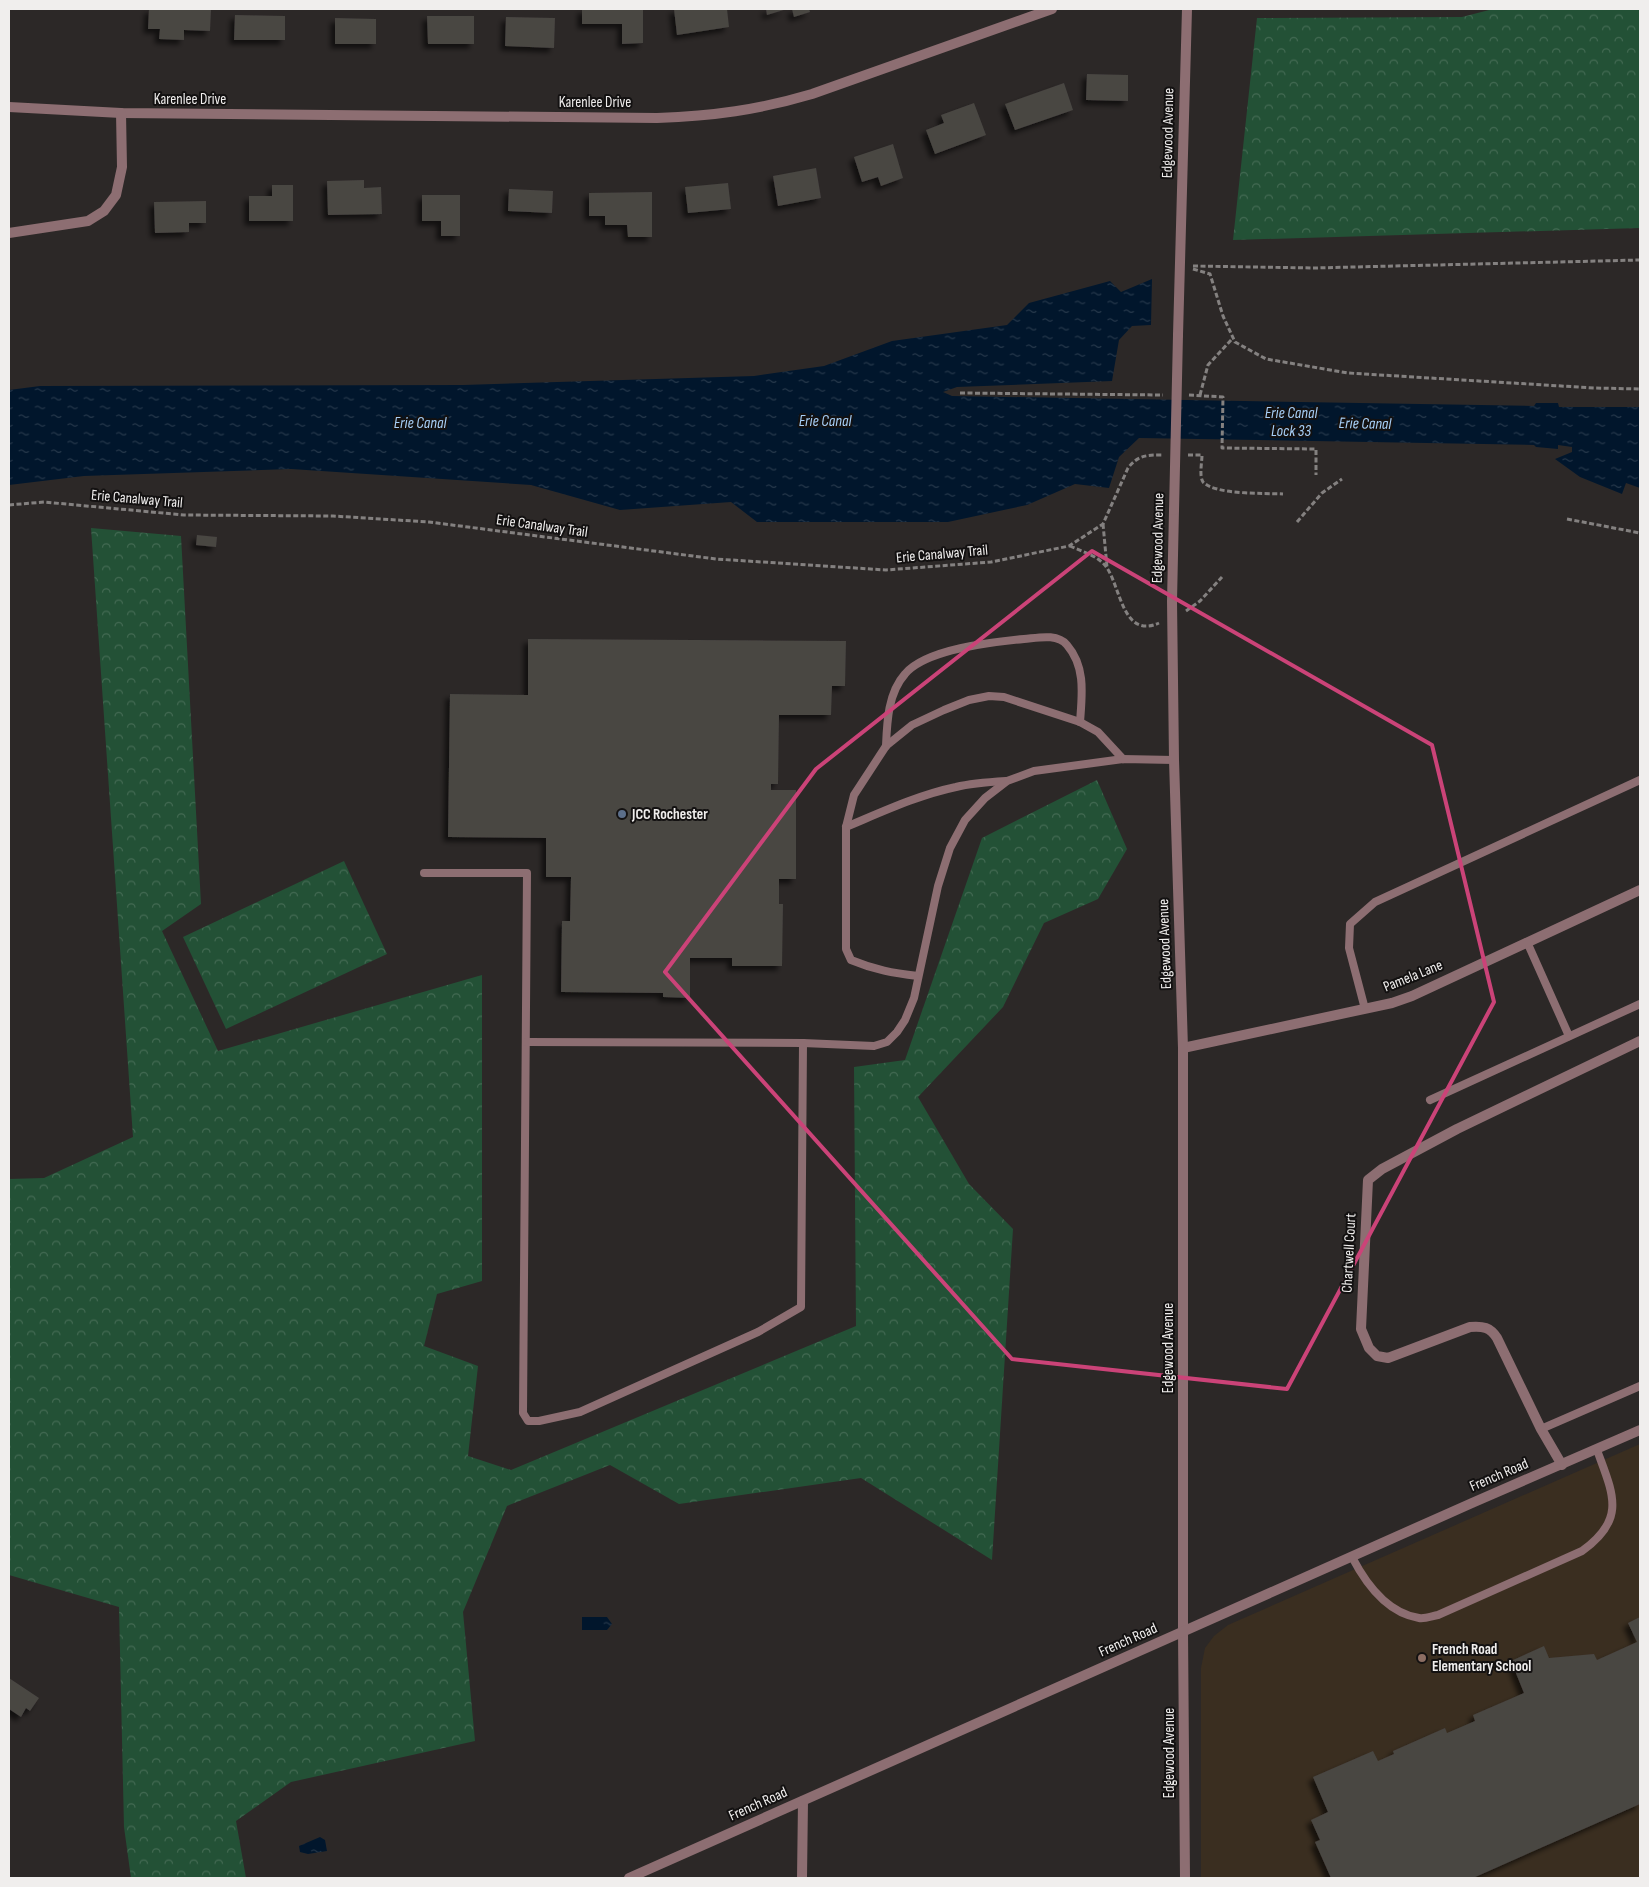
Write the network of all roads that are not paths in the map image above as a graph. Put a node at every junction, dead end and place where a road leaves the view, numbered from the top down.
1 (1052, 9) edge
2 (1187, 9) edge
3 (9, 107) edge
4 (121, 114) junction
5 (9, 233) edge
6 (1080, 722) junction
7 (886, 746) junction
8 (1123, 759) junction
9 (1174, 760) junction
10 (1640, 780) edge
11 (1007, 781) junction
12 (846, 827) junction
13 (424, 874) dead end
14 (1640, 890) edge
15 (1527, 942) junction
16 (918, 976) junction
17 (1640, 1004) edge
18 (1365, 1009) junction
19 (1570, 1036) junction
20 (1640, 1041) edge
21 (526, 1042) junction
22 (803, 1043) junction
23 (1183, 1048) junction
24 (1430, 1100) dead end
25 (1640, 1386) edge
26 (1541, 1430) junction
27 (1640, 1430) edge
28 (1597, 1450) junction
29 (1562, 1465) junction
30 (1352, 1558) junction
31 (1183, 1632) junction
32 (803, 1801) junction
33 (629, 1878) edge
34 (802, 1878) edge
35 (1185, 1878) edge

1 - 4 street, Karenlee Drive
2 - 9 street, Edgewood Avenue, bridge
3 - 4 street, Karenlee Drive
4 - 5 street
6 - 7 lane
6 - 7 lane
6 - 8 lane
7 - 12 lane
8 - 9 lane
8 - 11 lane
9 - 23 street, Edgewood Avenue
10 - 18 lane
11 - 12 lane
11 - 16 lane
12 - 16 lane
13 - 21 lane
14 - 15 street, Pamela Lane
15 - 18 street, Pamela Lane
15 - 19 lane
16 - 22 lane
17 - 19 lane
18 - 23 street, Pamela Lane
19 - 24 lane
20 - 26 street, Chartwell Court
21 - 22 lane
21 - 22 lane
23 - 31 street, Edgewood Avenue
25 - 26 lane
26 - 29 street, Chartwell Court
27 - 28 street, French Road
28 - 29 street, French Road
28 - 30 lane
29 - 30 street, French Road
30 - 31 street, French Road
31 - 32 street, French Road
31 - 35 street, Edgewood Avenue
32 - 33 street, French Road
32 - 34 street

